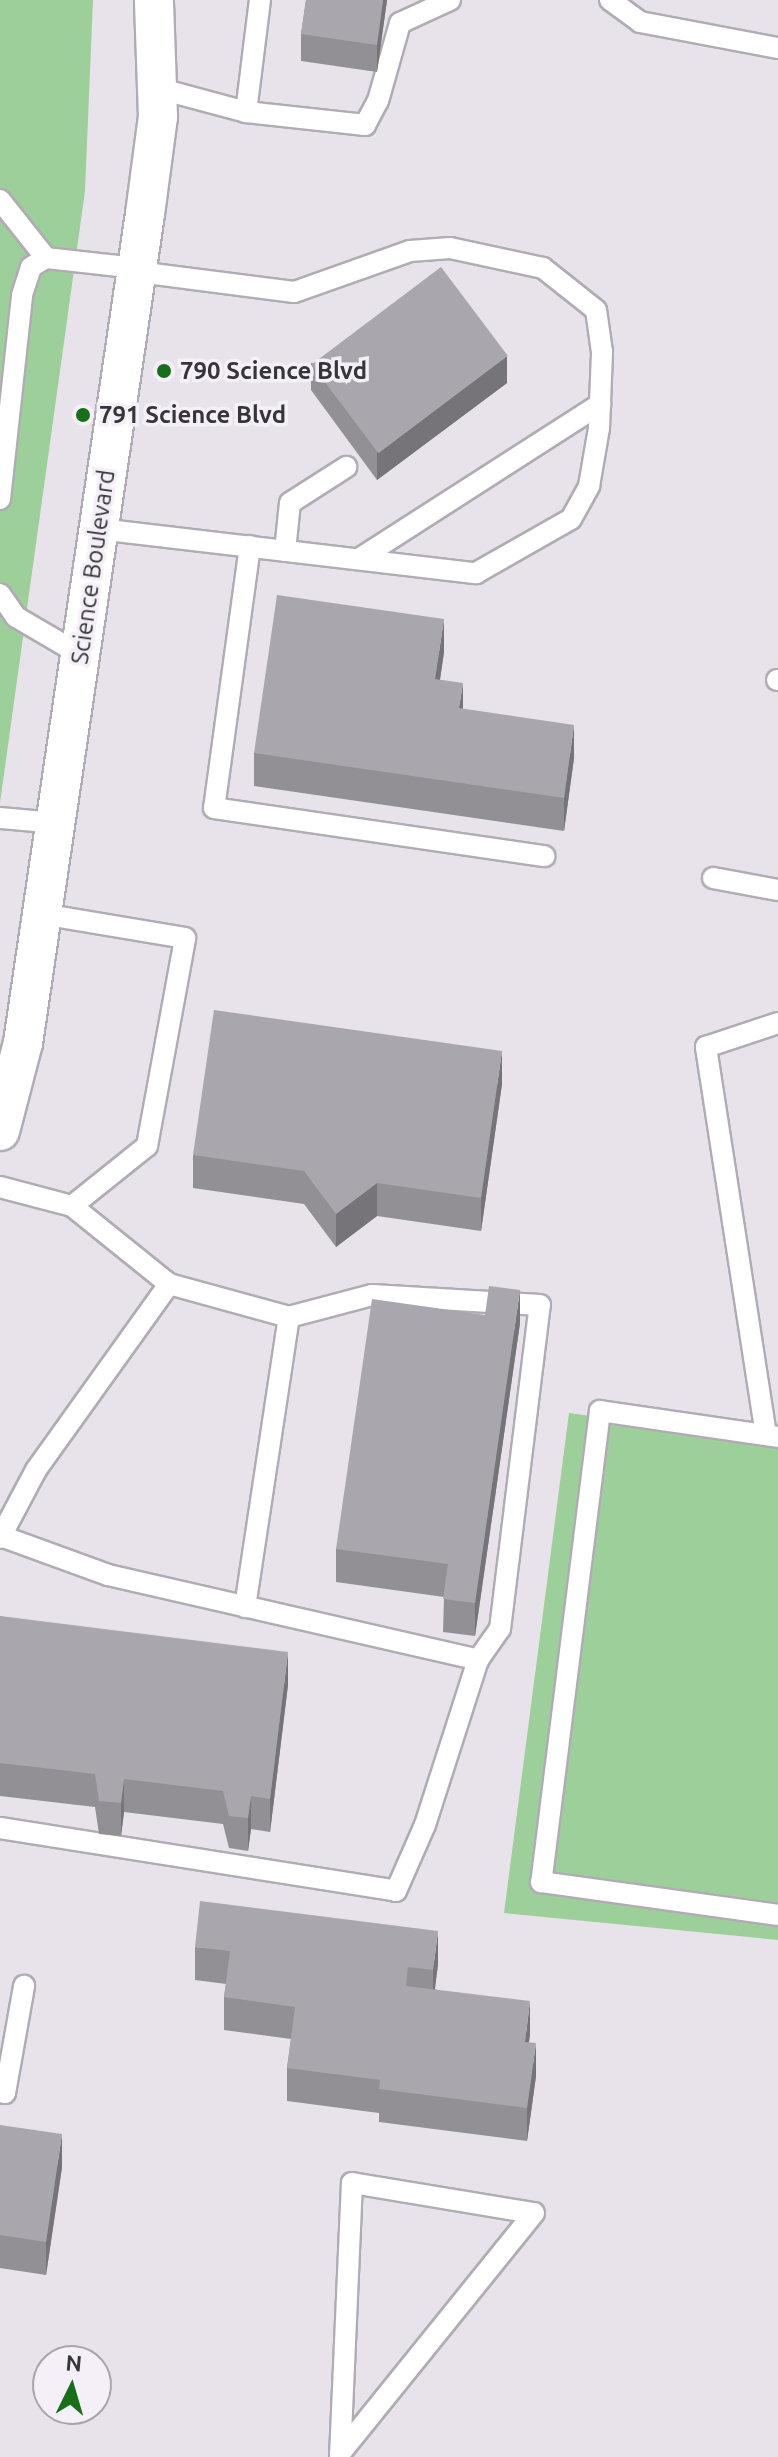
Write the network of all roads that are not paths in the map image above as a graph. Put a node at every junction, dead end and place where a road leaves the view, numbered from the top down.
1 (154, 0) edge
2 (260, 0) edge
3 (450, 0) edge
4 (610, 0) edge
5 (778, 48) edge
6 (157, 88) junction
7 (246, 112) junction
8 (0, 200) edge
9 (46, 258) junction
10 (137, 270) junction
11 (600, 404) junction
12 (346, 467) dead end
13 (0, 499) edge
14 (99, 529) junction
15 (250, 546) junction
16 (285, 551) junction
17 (359, 559) junction
18 (0, 594) edge
19 (81, 655) junction
20 (0, 818) edge
21 (56, 823) junction
22 (545, 856) dead end
23 (713, 878) dead end
24 (778, 890) edge
25 (42, 914) junction
26 (778, 1023) edge
27 (0, 1131) edge
28 (0, 1187) edge
29 (72, 1206) junction
30 (169, 1284) junction
31 (289, 1317) junction
32 (772, 1436) edge
33 (1, 1537) edge
34 (245, 1607) junction
35 (478, 1660) junction
36 (0, 1828) edge
37 (778, 1915) edge
38 (24, 1986) dead end
39 (0, 2092) edge
40 (340, 2455) edge

1 - 6 street, Science Boulevard
2 - 7 lane
3 - 7 lane
4 - 5 lane
6 - 7 lane
6 - 10 street, Science Boulevard
8 - 9 lane
9 - 10 lane
9 - 13 lane
10 - 11 lane
10 - 14 street, Science Boulevard
11 - 17 lane
11 - 17 lane
12 - 16 lane
14 - 15 lane
14 - 19 street, Science Boulevard
15 - 16 lane
15 - 22 lane
16 - 17 lane
18 - 19 lane
19 - 21 street, Science Boulevard
20 - 21 lane
21 - 25 street, Science Boulevard
23 - 24 lane
25 - 27 street, Science Boulevard
25 - 29 lane
26 - 32 lane
28 - 29 lane
29 - 30 lane
30 - 31 lane
30 - 33 lane
31 - 34 lane
31 - 35 lane
32 - 37 lane
33 - 34 lane
34 - 35 lane
35 - 36 lane
38 - 39 lane
40 - 40 lane

